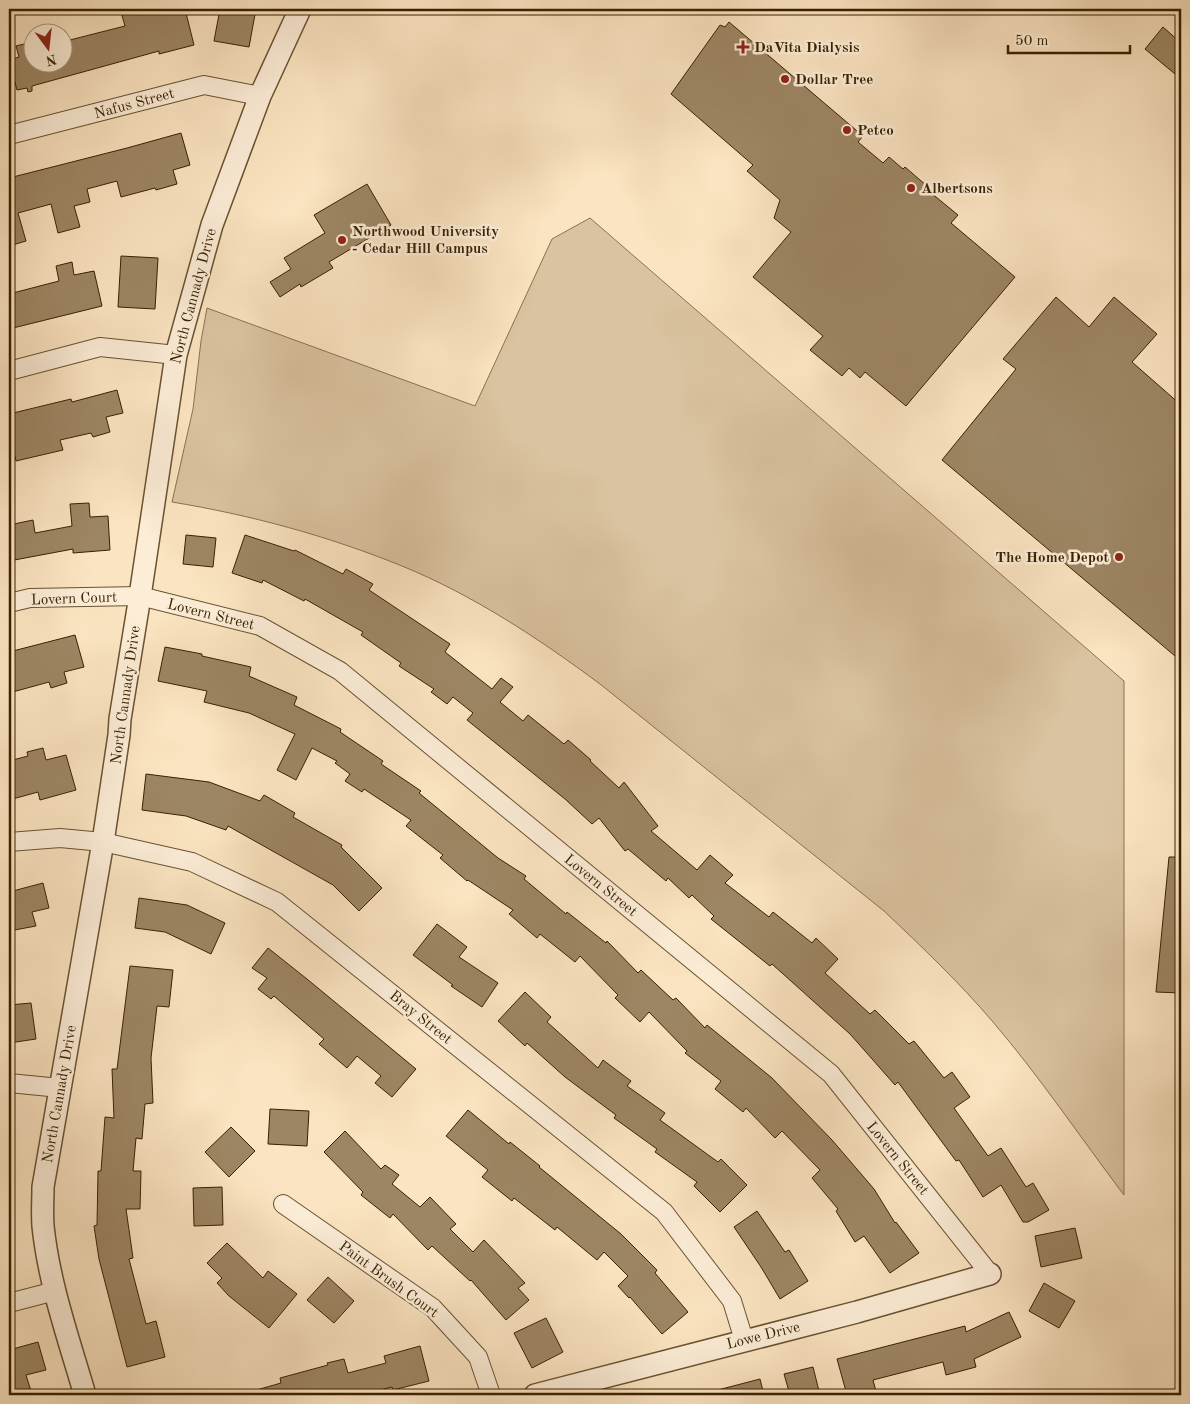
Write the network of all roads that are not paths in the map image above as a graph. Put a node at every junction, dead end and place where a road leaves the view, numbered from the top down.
1 (300, 9) edge
2 (260, 96) junction
3 (9, 135) edge
4 (176, 355) junction
5 (9, 371) edge
6 (140, 596) junction
7 (9, 603) edge
8 (9, 842) edge
9 (103, 842) junction
10 (9, 1083) edge
11 (60, 1088) junction
12 (283, 1204) dead end
13 (990, 1274) joint
14 (55, 1291) junction
15 (9, 1303) edge
16 (744, 1340) junction
17 (85, 1395) edge
18 (491, 1395) edge
19 (535, 1395) edge

1 - 2 street, North Cannady Drive
2 - 3 street, Nafus Street
2 - 4 street, North Cannady Drive
4 - 5 street
4 - 6 street, North Cannady Drive
6 - 7 street, Lovern Court
6 - 9 street, North Cannady Drive
6 - 13 street, Lovern Street
8 - 9 street, Bray Street
9 - 11 street, North Cannady Drive
9 - 16 street, Bray Street
10 - 11 street
11 - 14 street, North Cannady Drive
12 - 18 street, Paint Brush Court
13 - 16 street, Lowe Drive
14 - 15 street
14 - 17 street, North Cannady Drive
16 - 19 street, Lowe Drive

